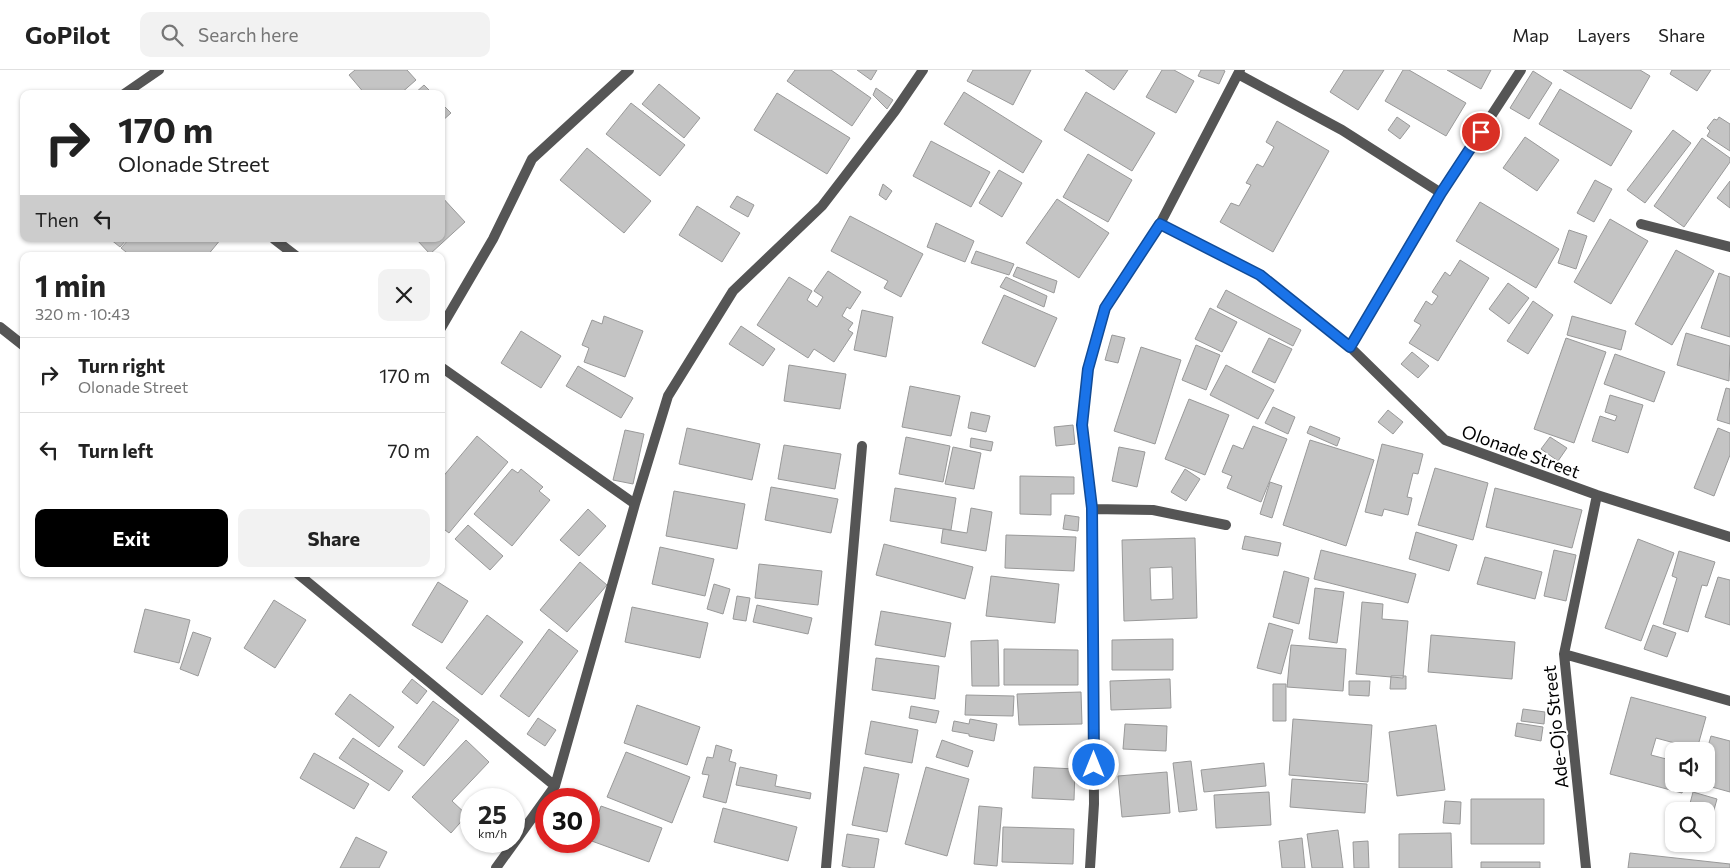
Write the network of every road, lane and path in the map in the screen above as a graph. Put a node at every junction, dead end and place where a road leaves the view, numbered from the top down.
1 (159, 70) edge
2 (629, 70) edge
3 (923, 70) edge
4 (1521, 70) edge
5 (1239, 72) edge
6 (130, 90) edge
7 (1441, 193) junction
8 (1160, 224) junction
9 (1641, 224) dead end
10 (278, 242) edge
11 (1730, 247) edge
12 (291, 252) edge
13 (445, 321) edge
14 (0, 327) edge
15 (20, 343) edge
16 (1350, 347) junction
17 (445, 370) edge
18 (862, 446) dead end
19 (1597, 495) junction
20 (635, 504) junction
21 (1092, 508) junction
22 (1226, 525) dead end
23 (1730, 537) edge
24 (302, 577) edge
25 (1564, 654) junction
26 (1730, 701) edge
27 (555, 786) junction
28 (496, 868) edge
29 (826, 868) edge
30 (1090, 868) edge
31 (1586, 868) edge

1 - 6 street
2 - 13 street
3 - 20 street
4 - 7 street
5 - 7 street
5 - 8 street
7 - 16 street
8 - 16 street, Olonade Street
8 - 21 street
9 - 11 street
10 - 12 street
14 - 15 street
16 - 19 street, Olonade Street
17 - 20 street
18 - 29 street
19 - 23 street, Olonade Street
19 - 25 street, Ade-Ojo Street
20 - 27 street
21 - 22 street
21 - 30 street
24 - 27 street
25 - 26 street
25 - 31 street, Ade-Ojo Street
27 - 28 street

